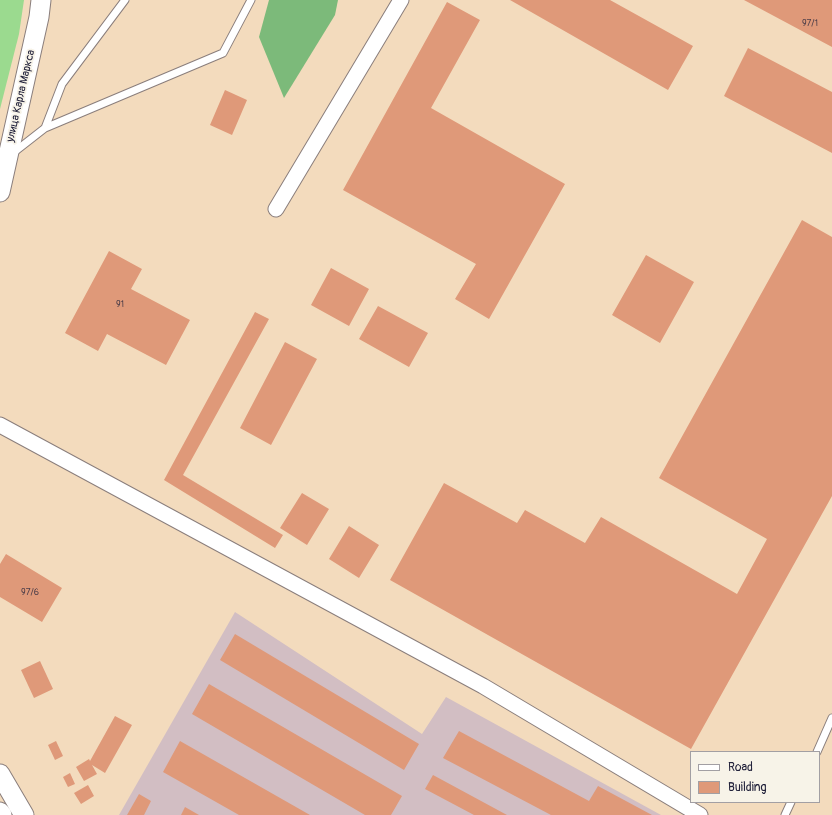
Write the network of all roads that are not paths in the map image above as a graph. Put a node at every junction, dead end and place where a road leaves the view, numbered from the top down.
1 (40, 0) edge
2 (125, 0) edge
3 (251, 0) edge
4 (401, 0) edge
5 (45, 128) junction
6 (8, 158) junction
7 (0, 192) edge
8 (276, 209) dead end
9 (0, 425) edge
10 (832, 718) edge
11 (817, 751) edge
12 (0, 774) edge
13 (791, 803) edge
14 (0, 812) edge
15 (2, 815) edge
16 (24, 815) edge
17 (700, 815) edge
18 (785, 815) edge

1 - 6 street, улица Карла Маркса
2 - 5 lane
3 - 5 lane
4 - 8 street
5 - 6 lane
6 - 7 street, улица Карла Маркса
9 - 17 street
10 - 11 lane
12 - 16 street
13 - 18 lane
14 - 15 street

